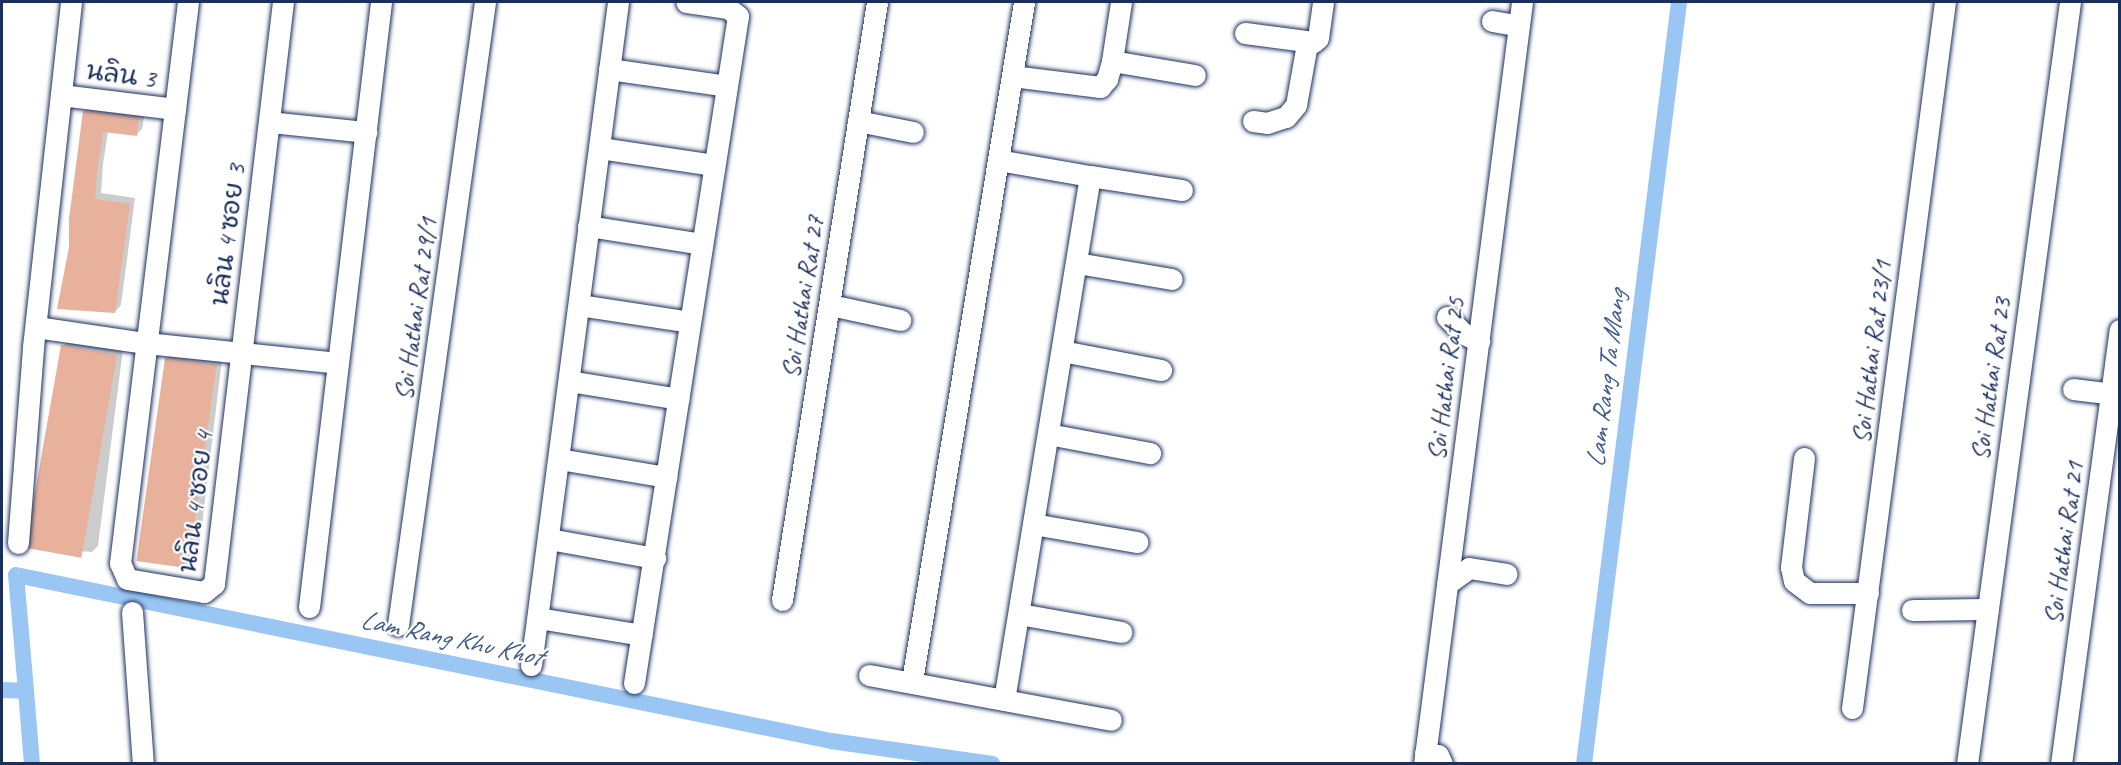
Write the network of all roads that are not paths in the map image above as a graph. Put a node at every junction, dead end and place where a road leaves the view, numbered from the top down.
1 (71, 2) edge
2 (188, 2) edge
3 (283, 2) edge
4 (381, 2) edge
5 (485, 2) edge
6 (618, 2) edge
7 (686, 2) edge
8 (877, 2) edge
9 (1024, 2) edge
10 (1121, 2) edge
11 (1323, 2) edge
12 (1522, 2) edge
13 (1945, 2) edge
14 (2070, 2) edge
15 (1492, 21) dead end
16 (1518, 26) junction
17 (1245, 33) dead end
18 (1307, 44) junction
19 (1112, 61) junction
20 (609, 69) junction
21 (1195, 75) dead end
22 (1012, 76) junction
23 (727, 86) junction
24 (61, 95) junction
25 (175, 109) junction
26 (858, 121) junction
27 (1253, 121) dead end
28 (269, 122) junction
29 (366, 132) junction
30 (913, 132) dead end
31 (600, 148) junction
32 (998, 160) junction
33 (714, 165) junction
34 (1090, 176) junction
35 (1182, 190) dead end
36 (588, 226) junction
37 (702, 244) junction
38 (1077, 263) junction
39 (1172, 279) dead end
40 (579, 305) junction
41 (830, 305) junction
42 (1447, 317) dead end
43 (900, 320) dead end
44 (690, 322) junction
45 (36, 327) junction
46 (2120, 330) edge
47 (1479, 341) junction
48 (146, 344) junction
49 (1062, 351) junction
50 (241, 354) junction
51 (338, 363) junction
52 (1161, 370) dead end
53 (569, 381) junction
54 (2073, 388) dead end
55 (2111, 394) junction
56 (679, 399) junction
57 (1048, 434) junction
58 (1150, 453) dead end
59 (1804, 458) dead end
60 (559, 459) junction
61 (667, 477) junction
62 (1033, 524) junction
63 (549, 539) junction
64 (1453, 540) junction
65 (1137, 542) dead end
66 (18, 543) dead end
67 (656, 558) junction
68 (1469, 568) junction
69 (1507, 574) dead end
70 (1447, 584) junction
71 (1868, 593) junction
72 (782, 600) dead end
73 (309, 607) dead end
74 (1988, 609) junction
75 (1912, 610) dead end
76 (132, 612) dead end
77 (1019, 614) junction
78 (538, 618) junction
79 (398, 625) dead end
80 (1121, 632) dead end
81 (642, 635) junction
82 (531, 665) dead end
83 (869, 675) dead end
84 (912, 681) junction
85 (634, 683) dead end
86 (1004, 700) junction
87 (1852, 708) dead end
88 (1111, 720) dead end
89 (1430, 760) edge
90 (143, 764) edge
91 (1967, 764) edge
92 (2061, 764) edge

1 - 24 street
2 - 25 street
3 - 28 street, นลิน 4 ซอย 3
4 - 29 street
5 - 79 street, Soi Hathai Rat 29/1
6 - 20 street
7 - 23 street
8 - 26 street, Soi Hathai Rat 27
9 - 22 street
10 - 19 street
11 - 18 street
12 - 16 street, Soi Hathai Rat 25
13 - 71 street, Soi Hathai Rat 23/1
14 - 74 street, Soi Hathai Rat 23
15 - 16 street
16 - 47 street, Soi Hathai Rat 25
17 - 18 street
18 - 27 street
19 - 21 street
19 - 22 street
20 - 23 street
20 - 31 street
22 - 32 street
23 - 33 street
24 - 25 street, นลิน 3
24 - 45 street
25 - 48 street
26 - 30 street
26 - 41 street, Soi Hathai Rat 27
28 - 29 street
28 - 50 street, นลิน 4 ซอย 3
29 - 51 street
31 - 33 street
31 - 36 street
32 - 34 street
32 - 84 street
33 - 37 street
34 - 35 street
34 - 38 street
36 - 37 street
36 - 40 street
37 - 44 street
38 - 39 street
38 - 49 street
40 - 44 street
40 - 53 street
41 - 43 street
41 - 72 street, Soi Hathai Rat 27
42 - 47 street
44 - 56 street
45 - 48 street
45 - 66 street
46 - 55 street, Soi Hathai Rat 21
47 - 64 street, Soi Hathai Rat 25
48 - 50 street
48 - 50 street, นลิน 4 ซอย 4
49 - 52 street
49 - 57 street
50 - 51 street
51 - 73 street
53 - 56 street
53 - 60 street
54 - 55 street
55 - 92 street, Soi Hathai Rat 21
56 - 61 street
57 - 58 street
57 - 62 street
59 - 71 street
60 - 61 street
60 - 63 street
61 - 67 street
62 - 65 street
62 - 77 street
63 - 67 street
63 - 78 street
64 - 68 street
64 - 70 street, Soi Hathai Rat 25
67 - 81 street
68 - 69 street
68 - 70 street
70 - 89 street, Soi Hathai Rat 25
71 - 87 street, Soi Hathai Rat 23/1
74 - 75 street
74 - 91 street, Soi Hathai Rat 23
76 - 90 street
77 - 80 street
77 - 86 street
78 - 81 street
78 - 82 street
81 - 85 street
83 - 84 street
84 - 86 street
86 - 88 street

